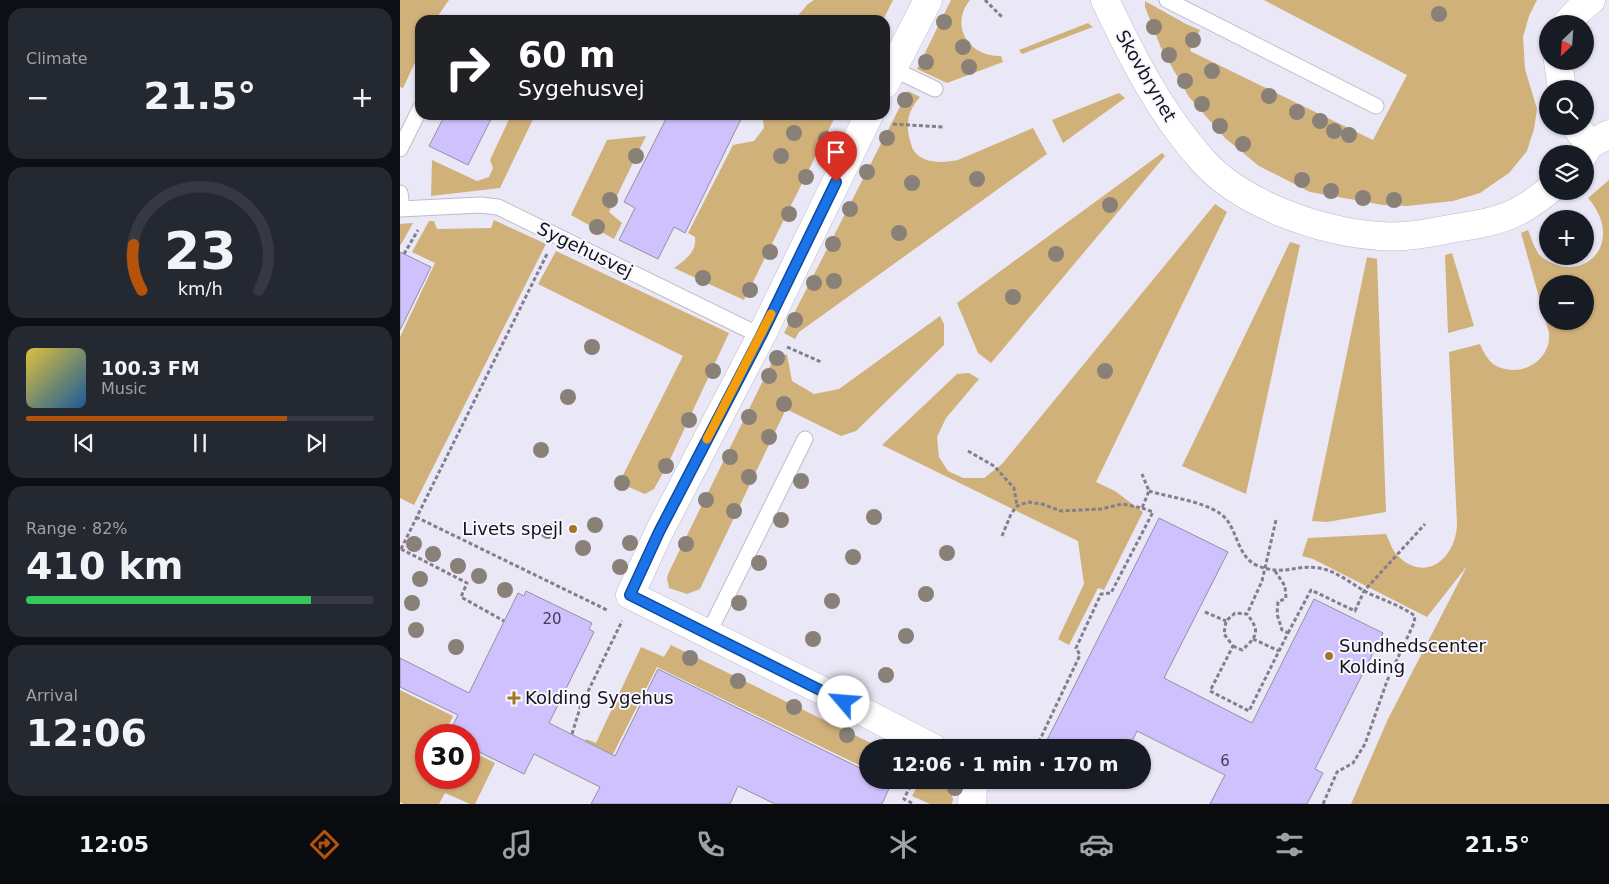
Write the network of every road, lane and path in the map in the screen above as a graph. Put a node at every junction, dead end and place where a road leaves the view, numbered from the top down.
1 (928, 0) edge
2 (985, 0) edge
3 (1105, 0) edge
4 (1167, 0) edge
5 (1591, 0) edge
6 (1574, 15) edge
7 (1003, 18) dead end
8 (890, 75) edge
9 (890, 77) edge
10 (935, 89) dead end
11 (1376, 106) dead end
12 (415, 119) edge
13 (875, 123) edge
14 (943, 127) dead end
15 (400, 149) edge
16 (400, 193) edge
17 (1539, 197) edge
18 (401, 209) edge
19 (557, 236) junction
20 (761, 336) junction
21 (821, 362) dead end
22 (805, 439) dead end
23 (968, 451) dead end
24 (1142, 474) dead end
25 (1149, 490) junction
26 (1017, 506) junction
27 (1142, 508) junction
28 (1276, 520) dead end
29 (1425, 524) dead end
30 (1002, 536) dead end
31 (400, 549) edge
32 (1266, 568) junction
33 (1275, 571) junction
34 (1364, 591) junction
35 (1205, 612) dead end
36 (1247, 614) junction
37 (624, 618) dead end
38 (504, 621) dead end
39 (1226, 621) junction
40 (1288, 633) junction
41 (708, 634) junction
42 (1253, 639) junction
43 (1233, 646) junction
44 (1279, 652) junction
45 (572, 734) dead end
46 (915, 739) edge
47 (1040, 739) edge
48 (909, 789) edge
49 (973, 789) edge
50 (914, 804) edge
51 (972, 804) edge
52 (1323, 804) edge

1 - 8 street
2 - 7 path
3 - 17 street, Skovbrynet
4 - 11 lane
5 - 6 street
9 - 10 lane
12 - 15 lane
13 - 14 path
13 - 20 street
16 - 18 lane
18 - 19 lane, Sygehusvej
19 - 20 lane, Sygehusvej
19 - 31 path
20 - 21 path
20 - 41 street
22 - 41 lane
23 - 26 path
24 - 25 path
25 - 27 path
25 - 32 path
26 - 27 path
26 - 30 path
27 - 47 path
28 - 32 path
29 - 34 path
31 - 38 path
32 - 33 path
32 - 36 path
33 - 34 path
33 - 40 path
34 - 40 path
34 - 52 path
35 - 39 path
36 - 39 path
36 - 42 path
37 - 45 path
39 - 43 path
40 - 44 path
41 - 46 street
42 - 43 path
42 - 44 path
43 - 44 path
48 - 50 path
49 - 51 street

